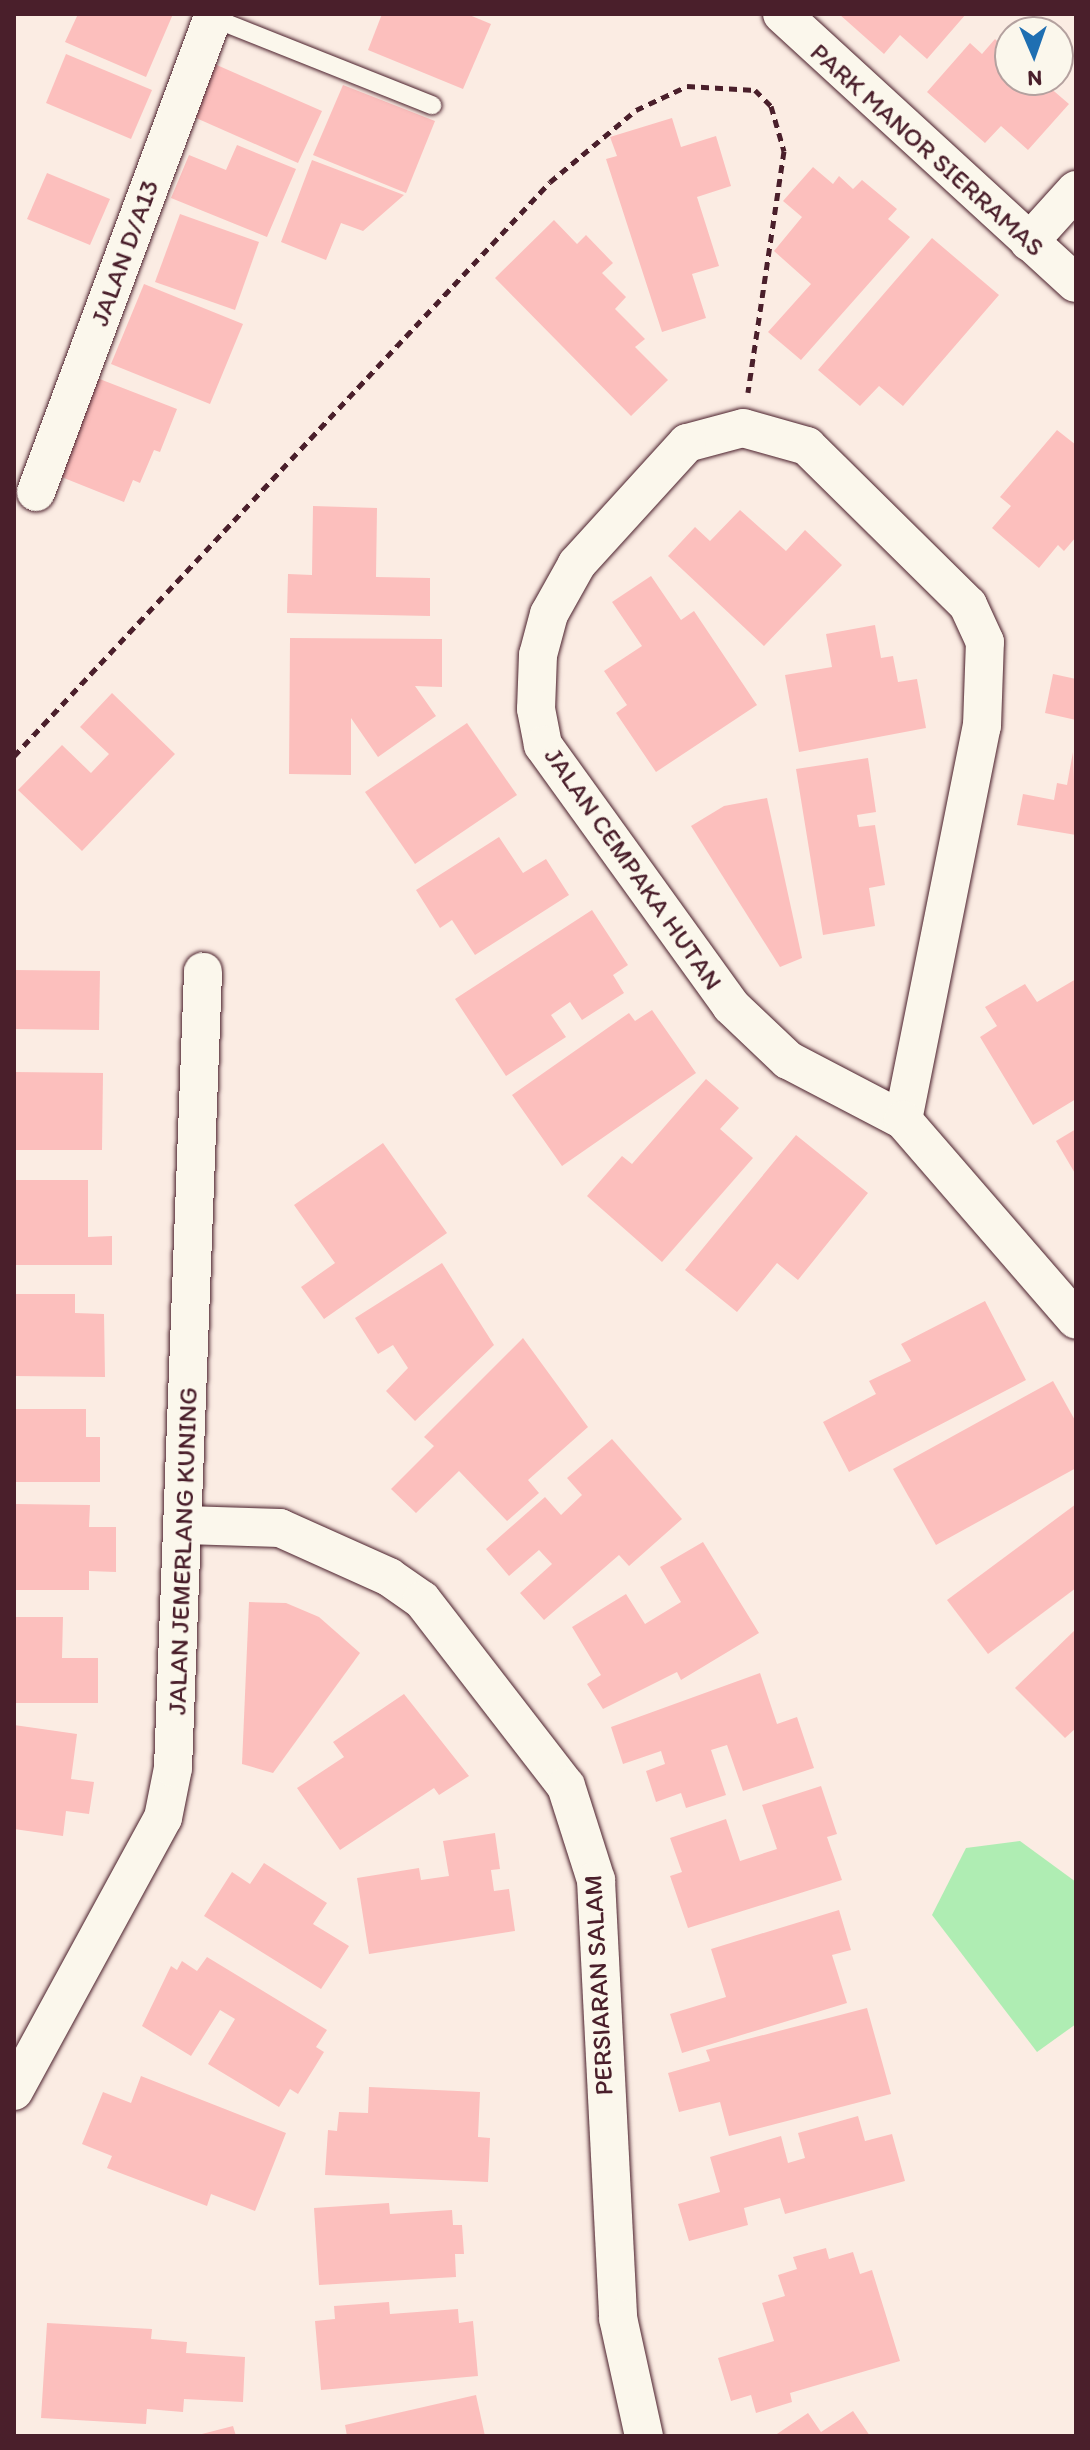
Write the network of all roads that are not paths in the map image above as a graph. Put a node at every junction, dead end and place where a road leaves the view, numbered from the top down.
1 (782, 14) edge
2 (214, 16) edge
3 (432, 105) dead end
4 (1076, 190) edge
5 (1029, 242) junction
6 (1076, 283) edge
7 (36, 492) dead end
8 (203, 972) dead end
9 (903, 1120) junction
10 (1076, 1320) edge
11 (185, 1525) junction
12 (14, 2091) edge
13 (644, 2436) edge

1 - 5 street, PARK MANOR SIERRAMAS
2 - 3 lane
2 - 7 street, JALAN D/A13
4 - 5 street
5 - 6 street, PARK MANOR SIERRAMAS
8 - 11 street, JALAN JEMERLANG KUNING
9 - 9 street, JALAN CEMPAKA HUTAN
9 - 10 street, JALAN CEMPAKA HUTAN
11 - 12 street, JALAN JEMERLANG KUNING
11 - 13 street, PERSIARAN SALAM

